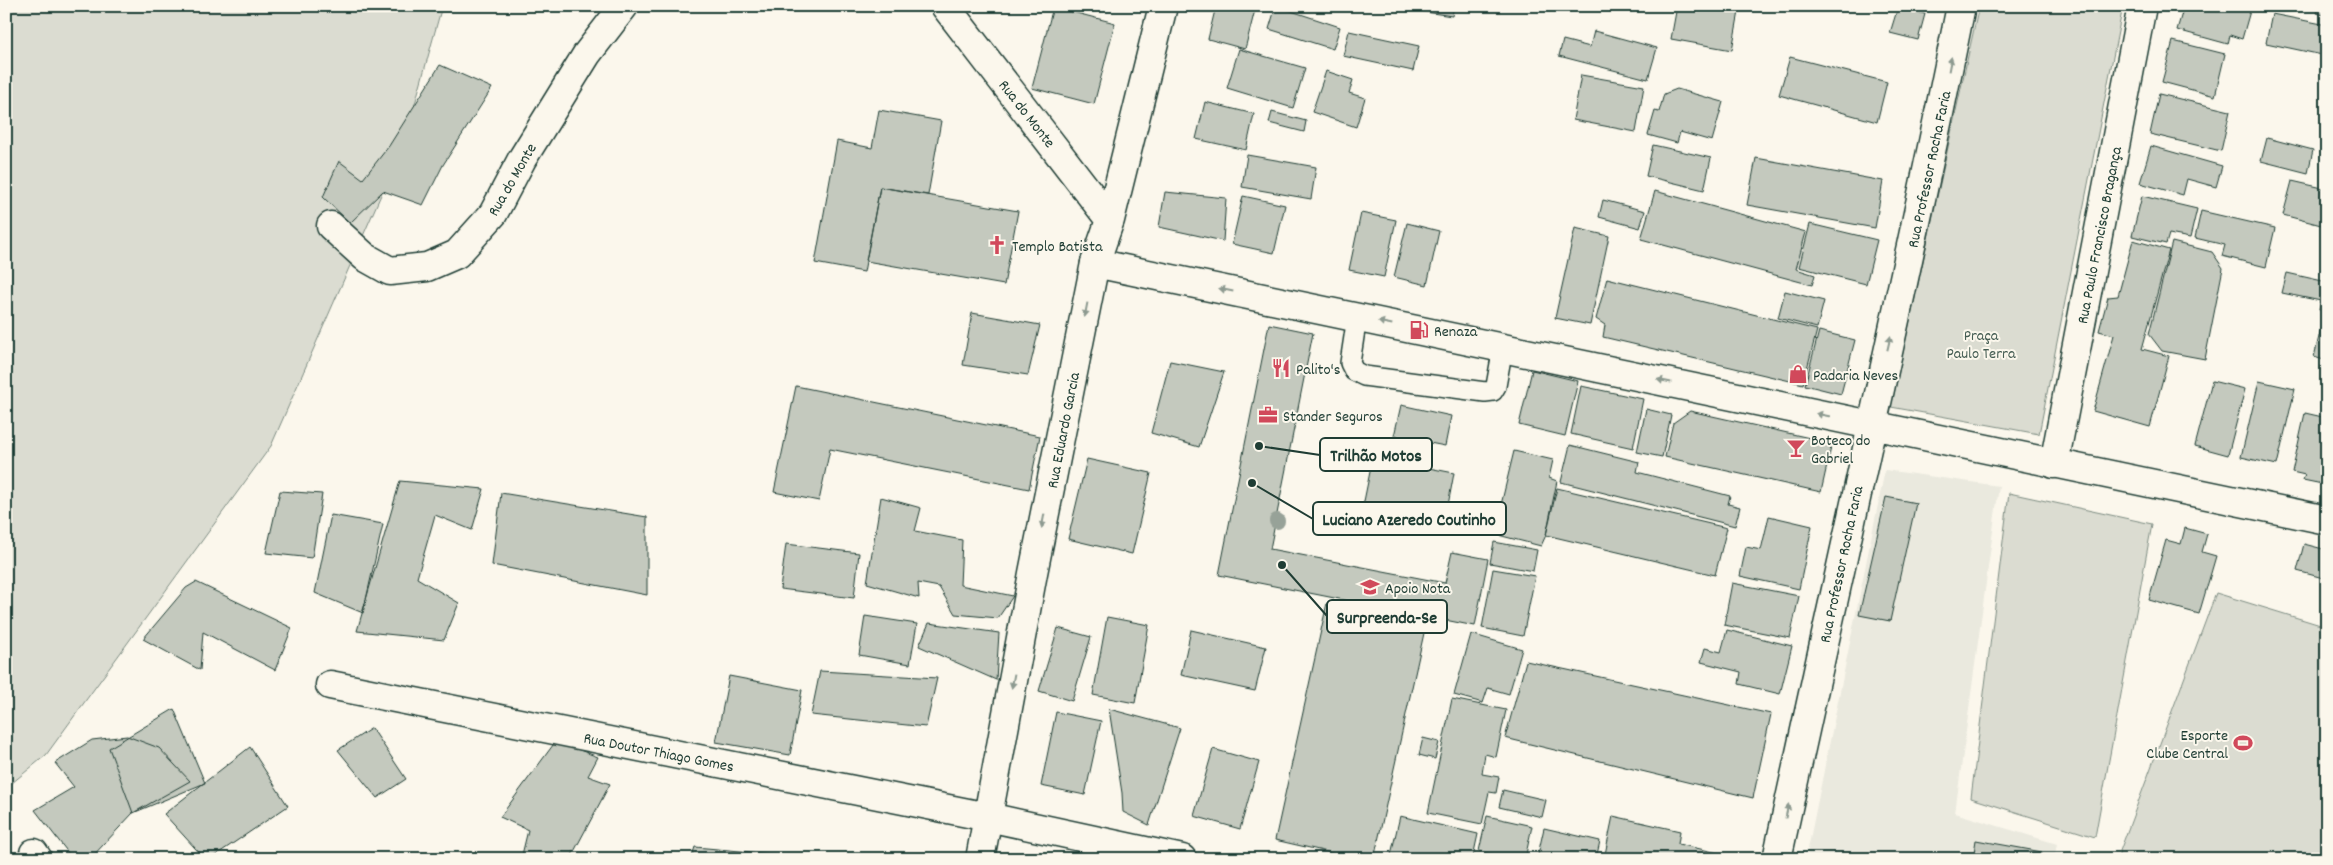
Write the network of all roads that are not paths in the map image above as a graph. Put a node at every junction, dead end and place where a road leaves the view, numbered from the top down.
1 (624, 6) edge
2 (945, 6) edge
3 (1163, 6) edge
4 (1961, 6) edge
5 (2142, 6) edge
6 (1110, 220) junction
7 (332, 226) dead end
8 (1096, 263) junction
9 (1357, 317) junction
10 (1502, 347) junction
11 (1871, 425) junction
12 (2054, 464) junction
13 (2327, 520) edge
14 (330, 686) dead end
15 (988, 817) junction
16 (980, 859) edge
17 (1182, 859) edge
18 (1777, 859) edge

1 - 7 street, Rua do Monte
2 - 6 street, Rua do Monte
3 - 6 street, Rua Eduardo Garcia
11 -> 4 street, Rua Professor Rocha Faria
5 - 12 street, Rua Paulo Francisco Bragança
6 - 8 street, Rua Eduardo Garcia
9 -> 8 street
8 -> 15 street, Rua Eduardo Garcia
10 -> 9 street
9 - 10 lane
11 -> 10 street
11 - 12 street
18 -> 11 street, Rua Professor Rocha Faria
12 - 13 street
14 - 15 street, Rua Doutor Thiago Gomes
15 - 16 street, Rua Eduardo Garcia
15 - 17 street, Rua Doutor Thiago Gomes

